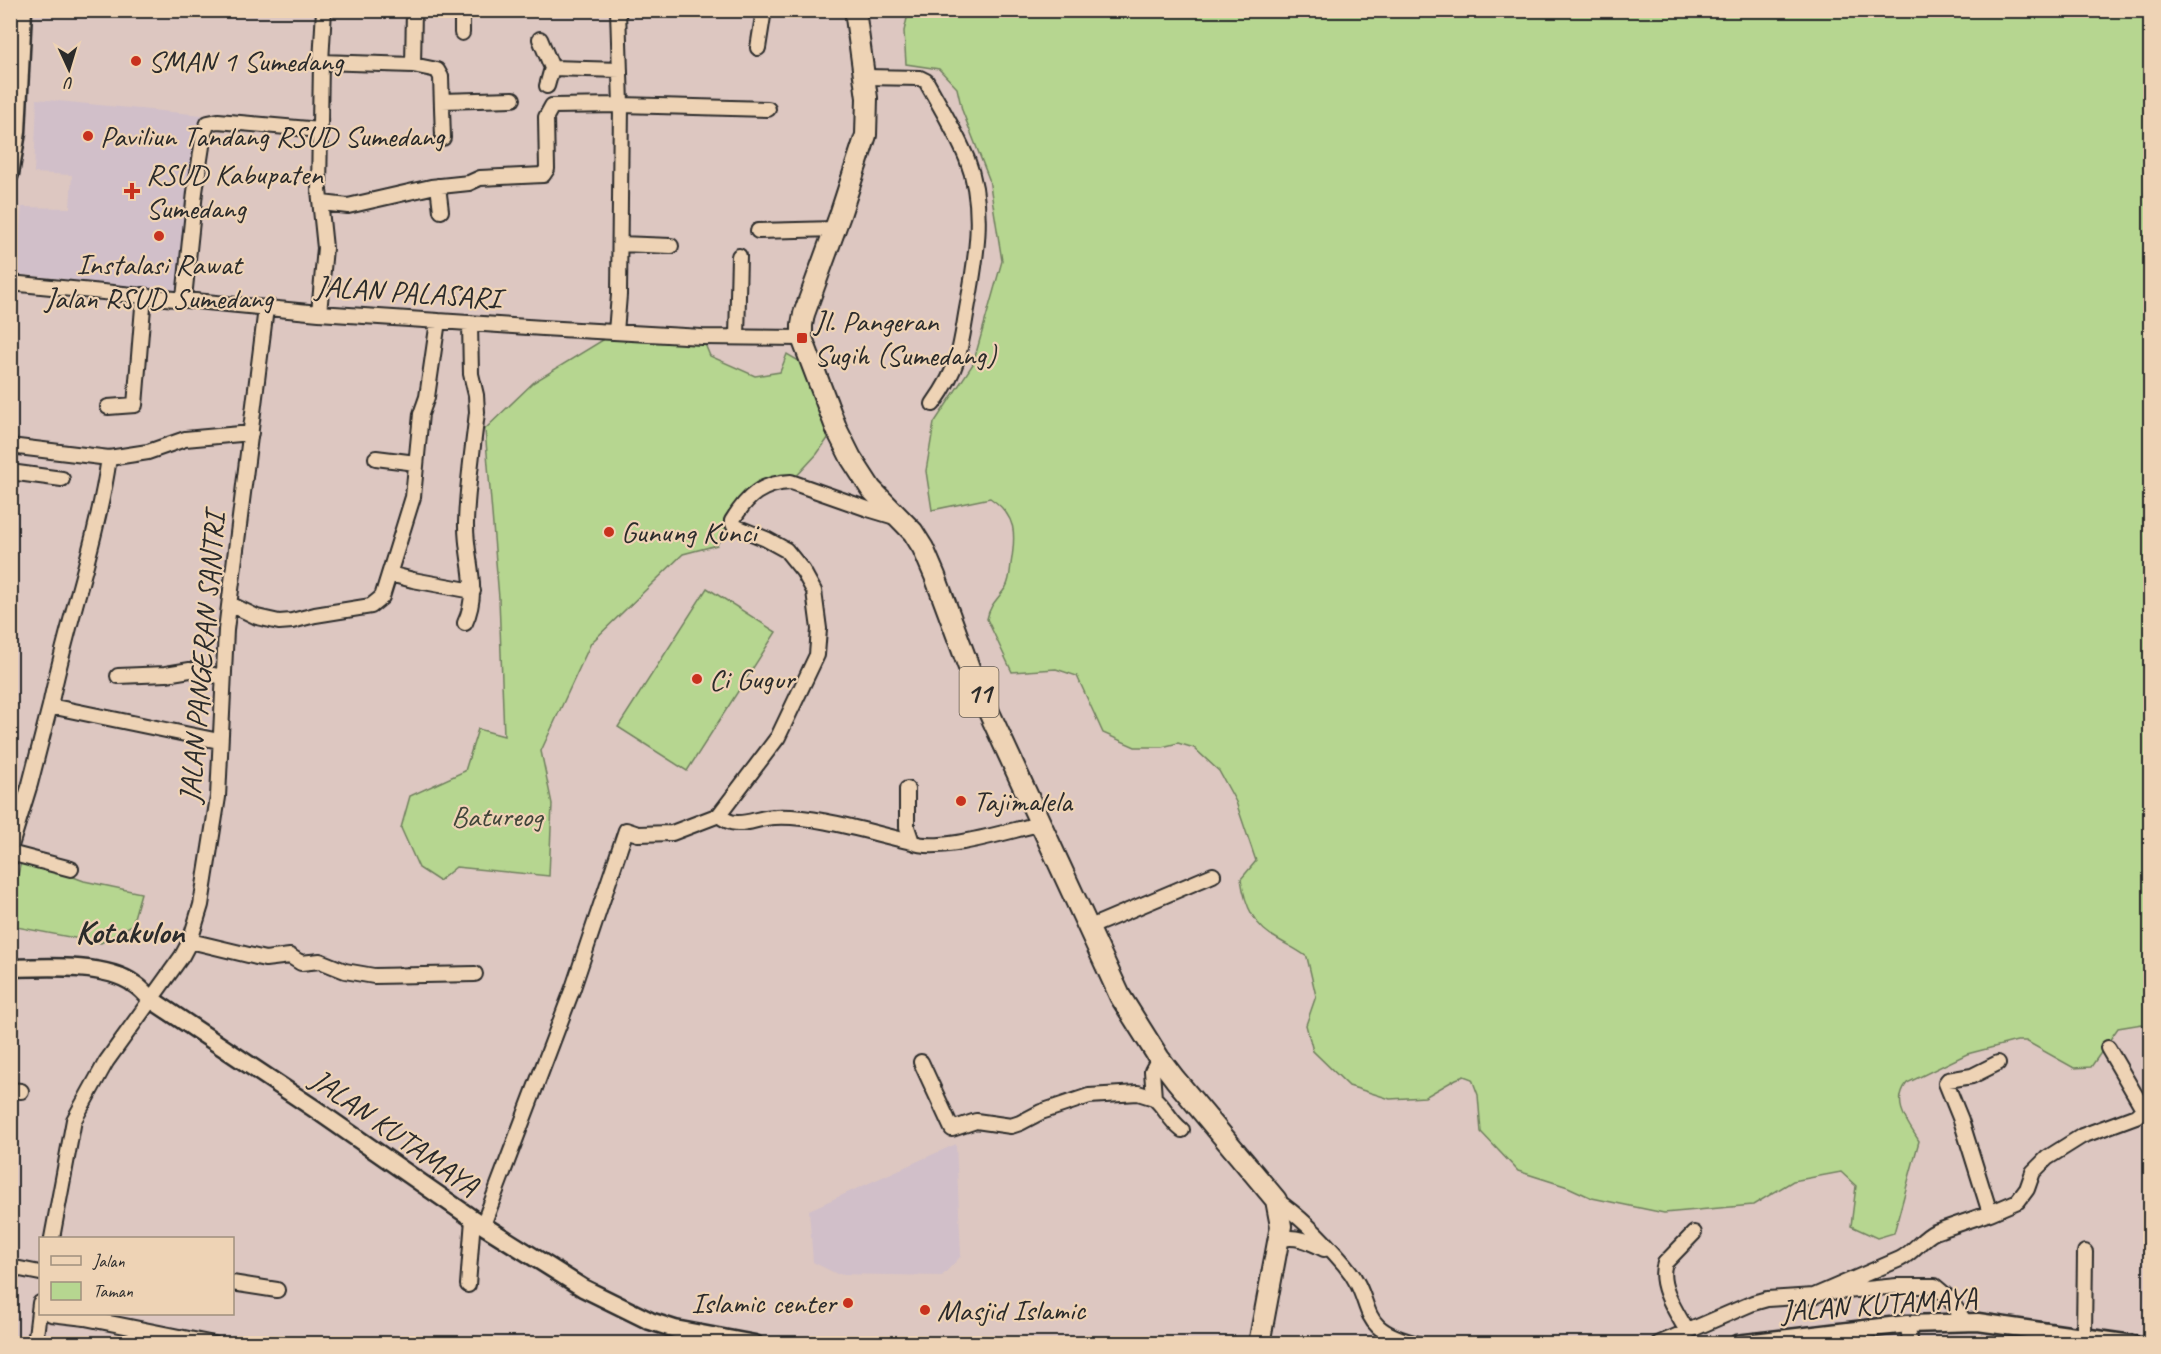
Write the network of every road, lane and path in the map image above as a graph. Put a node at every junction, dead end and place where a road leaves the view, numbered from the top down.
1 (24, 10) edge
2 (324, 10) edge
3 (414, 10) edge
4 (462, 10) edge
5 (618, 10) edge
6 (764, 10) edge
7 (855, 10) edge
8 (462, 33) dead end
9 (540, 39) dead end
10 (758, 48) dead end
11 (321, 62) junction
12 (412, 65) junction
13 (552, 68) junction
14 (620, 70) junction
15 (865, 77) junction
16 (547, 86) dead end
17 (513, 99) dead end
18 (442, 100) junction
19 (621, 105) junction
20 (768, 109) dead end
21 (320, 130) junction
22 (443, 138) dead end
23 (10, 174) edge
24 (438, 186) junction
25 (322, 203) junction
26 (441, 211) dead end
27 (835, 229) junction
28 (758, 231) dead end
29 (620, 244) junction
30 (671, 246) dead end
31 (739, 256) dead end
32 (10, 283) edge
33 (144, 295) junction
34 (184, 298) junction
35 (266, 308) junction
36 (319, 313) junction
37 (438, 321) junction
38 (470, 323) junction
39 (616, 332) junction
40 (737, 337) junction
41 (802, 338) junction
42 (933, 404) dead end
43 (108, 407) dead end
44 (251, 433) junction
45 (10, 446) edge
46 (109, 458) junction
47 (376, 458) dead end
48 (416, 463) junction
49 (10, 472) edge
50 (62, 479) dead end
51 (900, 518) junction
52 (390, 574) junction
53 (473, 591) junction
54 (230, 604) junction
55 (465, 623) dead end
56 (118, 676) dead end
57 (224, 678) junction
58 (50, 706) junction
59 (219, 741) junction
60 (907, 789) dead end
61 (719, 815) junction
62 (1040, 824) junction
63 (912, 842) junction
64 (10, 851) edge
65 (71, 869) dead end
66 (1214, 875) dead end
67 (1090, 927) junction
68 (190, 941) junction
69 (10, 968) edge
70 (475, 974) dead end
71 (152, 1000) junction
72 (2108, 1048) dead end
73 (1159, 1058) junction
74 (921, 1062) dead end
75 (1998, 1063) dead end
76 (1154, 1098) junction
77 (2147, 1106) edge
78 (1182, 1130) dead end
79 (1276, 1200) junction
80 (1990, 1213) junction
81 (478, 1222) junction
82 (1694, 1233) dead end
83 (52, 1237) edge
84 (1279, 1240) junction
85 (1332, 1252) junction
86 (2085, 1252) dead end
87 (10, 1267) edge
88 (39, 1273) edge
89 (234, 1284) edge
90 (468, 1285) dead end
91 (277, 1290) dead end
92 (1814, 1296) junction
93 (42, 1315) edge
94 (69, 1315) edge
95 (1965, 1322) junction
96 (1907, 1324) junction
97 (1687, 1331) junction
98 (2084, 1335) junction
99 (35, 1344) edge
100 (214, 1344) edge
101 (755, 1344) edge
102 (1259, 1344) edge
103 (1419, 1344) edge
104 (1658, 1344) edge
105 (1737, 1344) edge
106 (1911, 1344) edge
107 (2132, 1344) edge

1 - 23 main road
2 - 11 street
3 - 12 street
4 - 8 street
5 - 14 street
6 - 10 street
7 - 15 highway, 11
9 - 13 street
11 - 12 street
11 - 21 street
12 - 18 street
13 - 14 street
13 - 16 street
14 - 19 street
15 - 27 highway, 11
15 - 42 street
17 - 18 street
18 - 22 street
19 - 20 street
19 - 24 street
19 - 29 street
21 - 25 street
21 - 34 street
24 - 25 street
24 - 26 street
25 - 36 street
27 - 28 street
27 - 41 highway, 11
29 - 30 street
29 - 39 street
31 - 40 street
32 - 33 street, JALAN PALASARI
33 - 34 street, JALAN PALASARI
33 - 43 street
34 - 35 street, JALAN PALASARI
35 - 36 street, JALAN PALASARI
35 - 44 street, JALAN PANGERAN SANTRI
36 - 37 street, JALAN PALASARI
37 - 38 street, JALAN PALASARI
37 - 48 street
38 - 39 street, JALAN PALASARI
38 - 53 street
39 - 40 street, JALAN PALASARI
40 - 41 street, JALAN PALASARI
41 - 51 highway, 11
44 - 46 street
44 - 54 street, JALAN PANGERAN SANTRI
45 - 46 street
46 - 58 street
47 - 48 street
48 - 52 street
49 - 50 street
51 - 61 street
51 - 62 highway, 11
52 - 53 street
52 - 54 street
53 - 55 street
54 - 57 street, JALAN PANGERAN SANTRI
56 - 57 street
57 - 59 street, JALAN PANGERAN SANTRI
58 - 59 street
58 - 64 street
59 - 68 street, JALAN PANGERAN SANTRI
60 - 63 street
61 - 63 street
61 - 81 street
62 - 63 street
62 - 67 highway, 11
64 - 65 street
66 - 67 street
67 - 73 highway, 11
68 - 70 street
68 - 71 street, JALAN PANGERAN SANTRI
69 - 71 main road, JALAN KUTAMAYA
71 - 81 main road, JALAN KUTAMAYA
71 - 83 street, JALAN PANGERAN SANTRI
72 - 77 street
73 - 76 street
73 - 79 highway, 11
74 - 76 street
75 - 80 street
76 - 78 street
77 - 80 street
79 - 84 highway
79 - 85 street
80 - 92 street
81 - 90 street
81 - 101 main road, JALAN KUTAMAYA
82 - 97 street
84 - 85 street
84 - 102 highway
85 - 103 street
86 - 98 street
87 - 88 street
89 - 91 street
92 - 95 street
92 - 97 street
93 - 99 street
94 - 100 street
95 - 96 main road, JALAN KUTAMAYA
95 - 98 main road, JALAN KUTAMAYA
96 - 105 main road, JALAN KUTAMAYA
96 - 106 street
97 - 104 street
98 - 107 main road, JALAN KUTAMAYA

